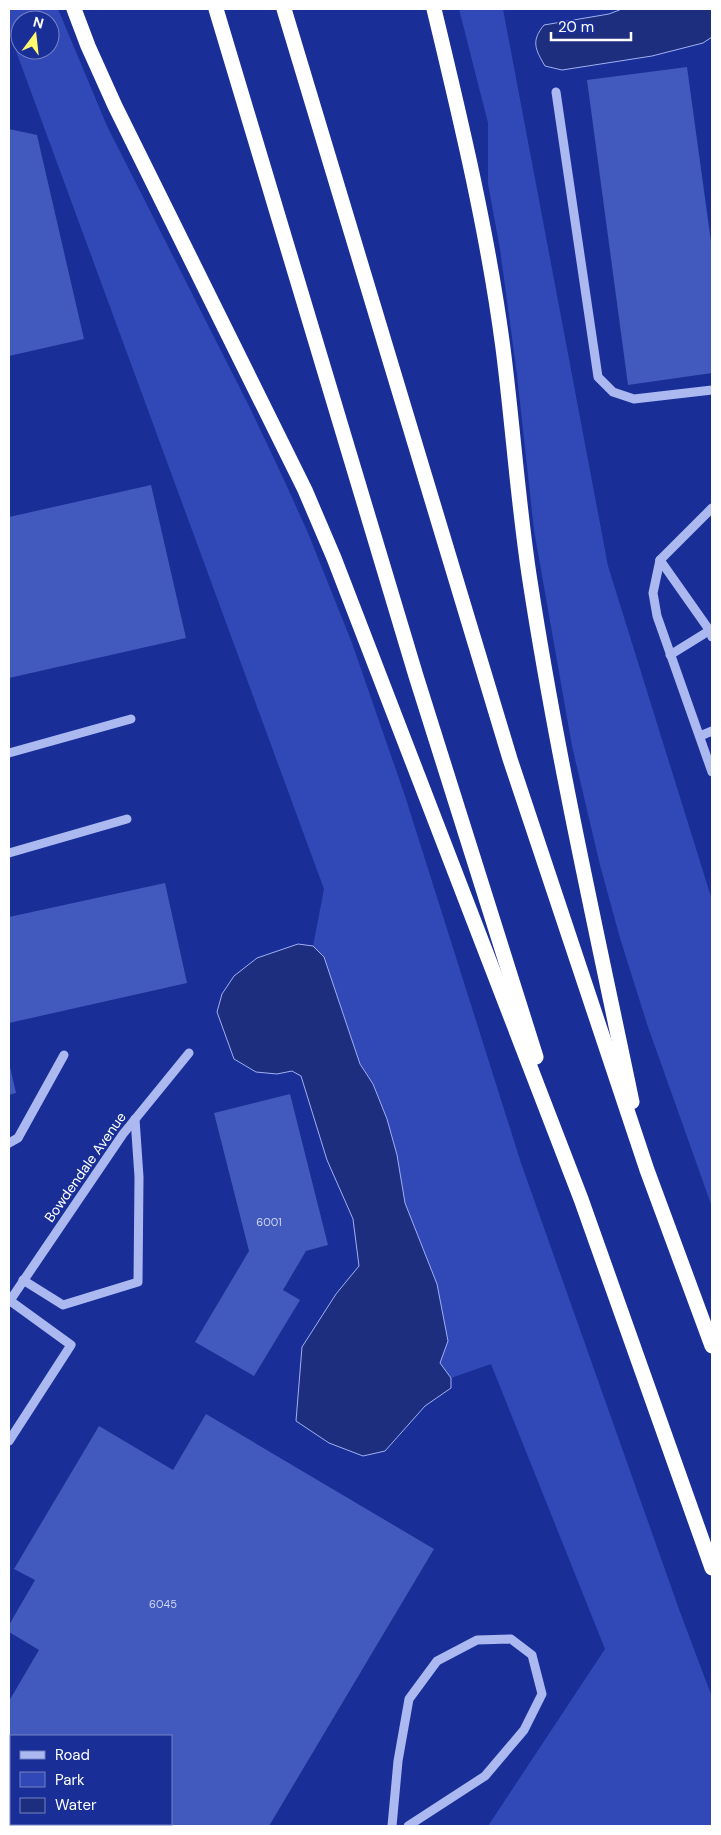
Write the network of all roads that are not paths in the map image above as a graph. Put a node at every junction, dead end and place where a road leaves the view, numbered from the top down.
1 (74, 9) edge
2 (216, 9) edge
3 (284, 9) edge
4 (434, 9) edge
5 (556, 92) dead end
6 (712, 390) edge
7 (712, 508) edge
8 (660, 560) junction
9 (712, 632) edge
10 (670, 655) junction
11 (131, 719) dead end
12 (712, 732) edge
13 (700, 736) junction
14 (9, 753) edge
15 (712, 772) edge
16 (127, 819) dead end
17 (9, 853) edge
18 (190, 1052) dead end
19 (64, 1055) dead end
20 (135, 1119) junction
21 (9, 1143) edge
22 (647, 1170) junction
23 (581, 1199) junction
24 (23, 1280) junction
25 (9, 1301) edge
26 (712, 1346) edge
27 (9, 1440) edge
28 (712, 1568) edge
29 (392, 1826) edge
30 (408, 1826) edge

1 - 23 highway
2 - 23 highway
3 - 22 highway
4 - 22 highway
5 - 6 street
7 - 8 street
8 - 9 street
8 - 10 street
9 - 10 street
10 - 13 street
11 - 14 street
12 - 13 street
13 - 15 street
16 - 17 street
18 - 20 street, Bowdendale Avenue
19 - 21 street
20 - 24 street, Bowdendale Avenue
20 - 24 street
22 - 26 highway
23 - 28 highway
24 - 25 street, Bowdendale Avenue
25 - 27 street
29 - 30 street

